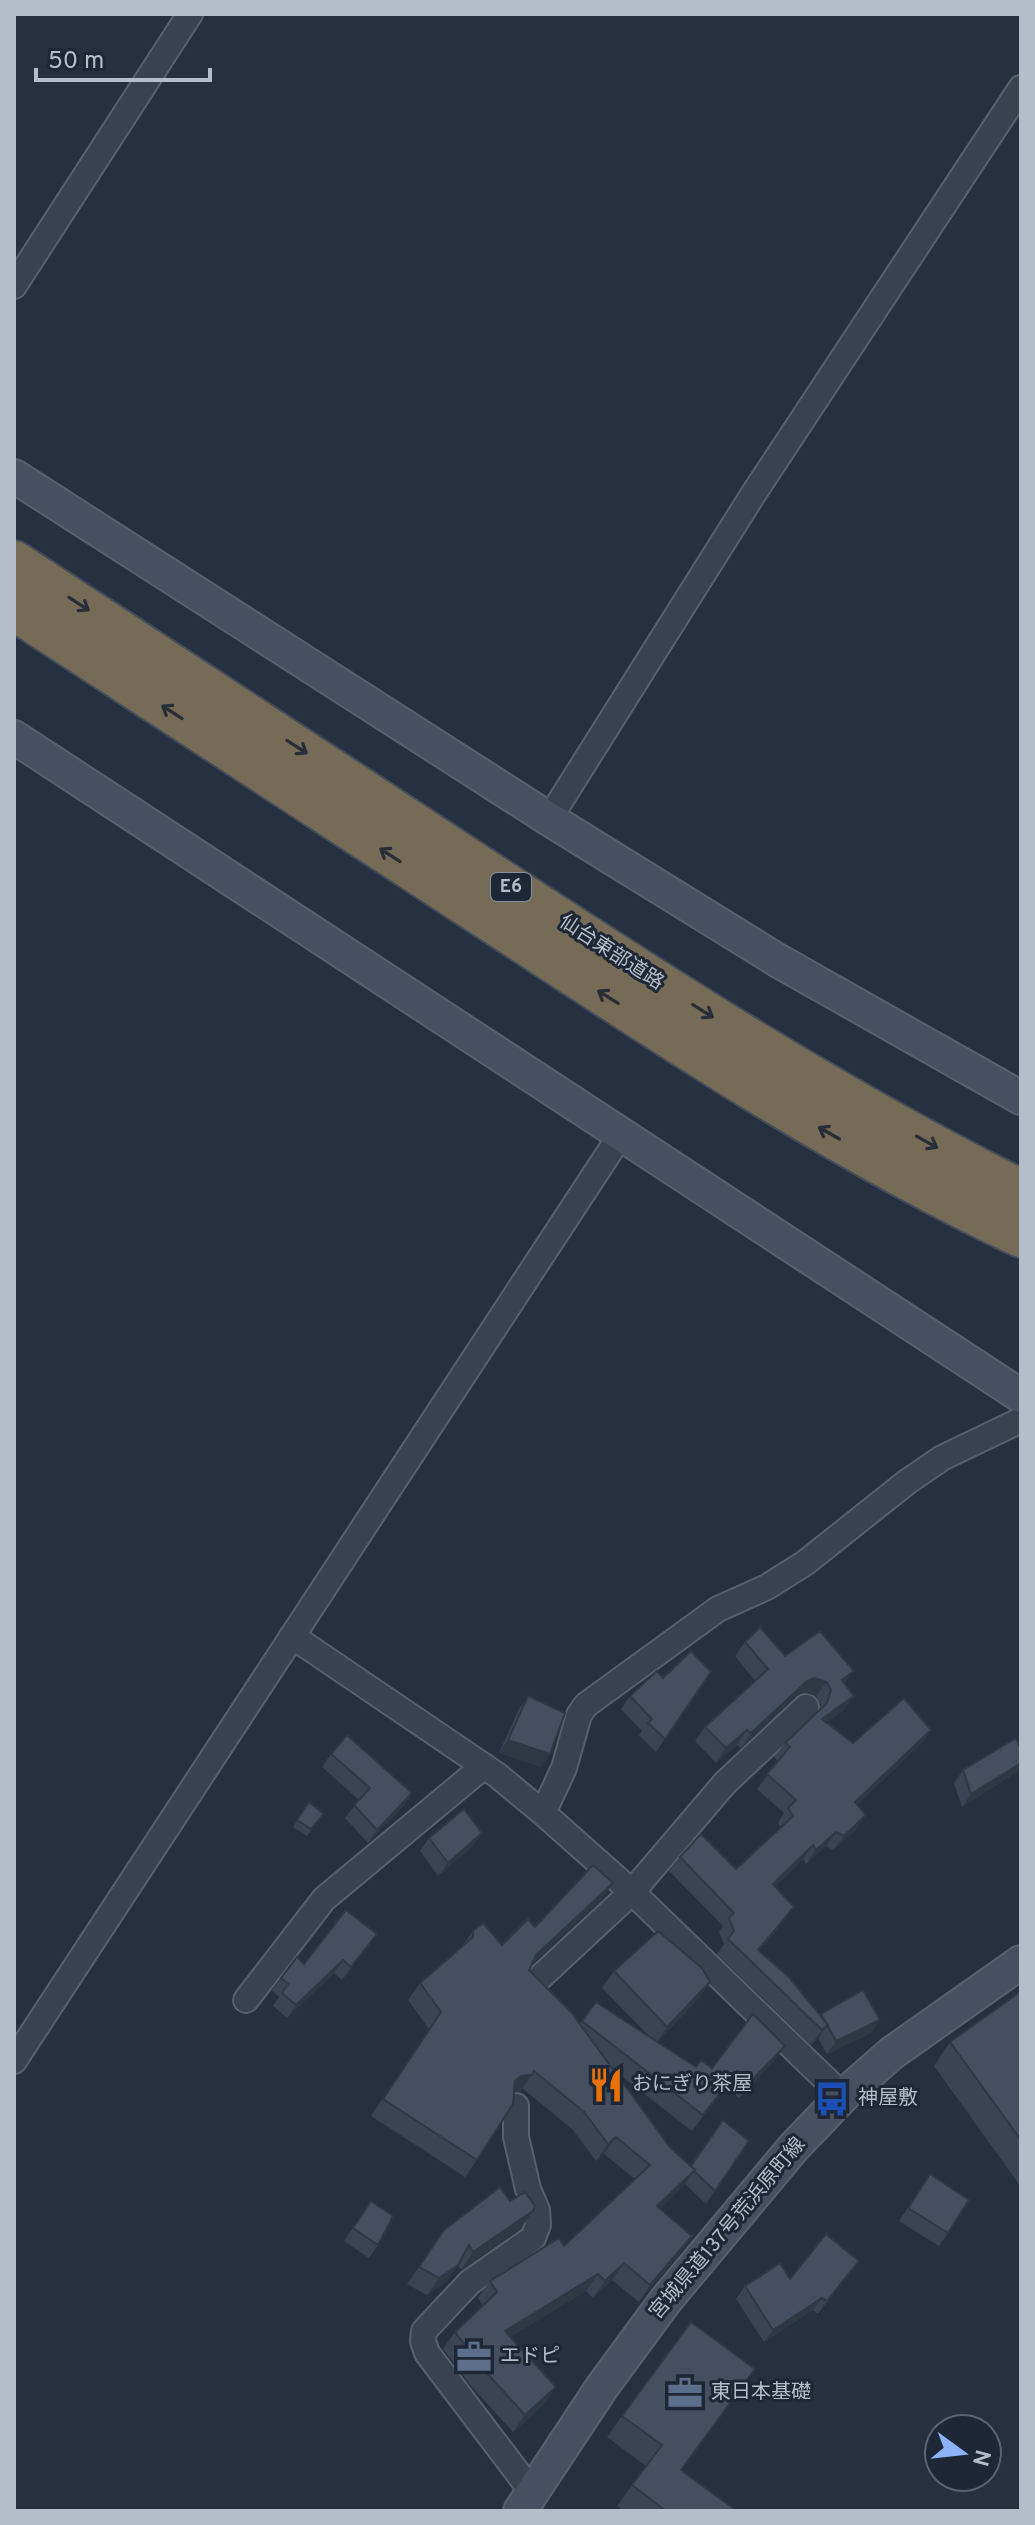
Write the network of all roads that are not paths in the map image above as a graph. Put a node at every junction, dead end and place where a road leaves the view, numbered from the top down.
1 (190, 14) edge
2 (1021, 88) edge
3 (14, 286) edge
4 (14, 476) edge
5 (14, 562) edge
6 (14, 609) edge
7 (14, 737) edge
8 (549, 819) junction
9 (1021, 1098) edge
10 (622, 1133) junction
11 (1021, 1191) edge
12 (1021, 1236) edge
13 (1021, 1396) edge
14 (1021, 1420) edge
15 (292, 1636) junction
16 (806, 1707) dead end
17 (484, 1766) junction
18 (543, 1813) junction
19 (632, 1892) junction
20 (1021, 1962) edge
21 (534, 1983) edge
22 (246, 2000) dead end
23 (14, 2061) edge
24 (843, 2096) junction
25 (516, 2106) edge
26 (526, 2502) edge

1 - 3 street
2 - 8 street
4 - 8 street
5 -> 11 highway, 仙台東部道路 / E6
12 -> 6 highway, 仙台東部道路 / E6
7 - 10 street
8 - 9 street
10 - 13 street
10 - 15 street
14 - 18 street
15 - 17 street
15 - 23 street
16 - 19 street
17 - 18 street
17 - 22 street
18 - 19 street
19 - 21 street
19 - 24 street
20 - 24 street, 宮城県道137号荒浜原町線
24 - 26 street, 宮城県道137号荒浜原町線
25 - 26 street

